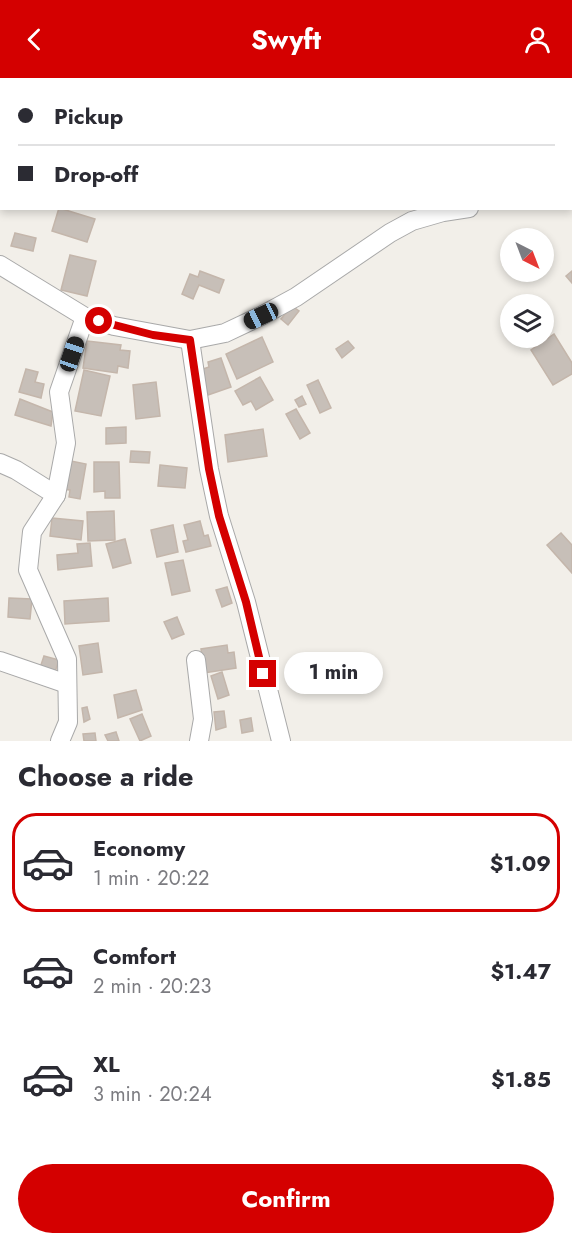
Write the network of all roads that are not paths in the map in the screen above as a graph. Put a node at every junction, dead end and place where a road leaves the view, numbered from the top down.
1 (456, 210) edge
2 (0, 265) edge
3 (85, 317) junction
4 (190, 340) junction
5 (0, 463) edge
6 (56, 495) junction
7 (196, 660) dead end
8 (0, 661) edge
9 (67, 684) junction
10 (60, 741) edge
11 (199, 741) edge
12 (281, 741) edge

1 - 4 street
2 - 3 street
3 - 4 street
3 - 6 street
4 - 12 street
5 - 6 street
6 - 9 street
7 - 11 street
8 - 9 street
9 - 10 street

